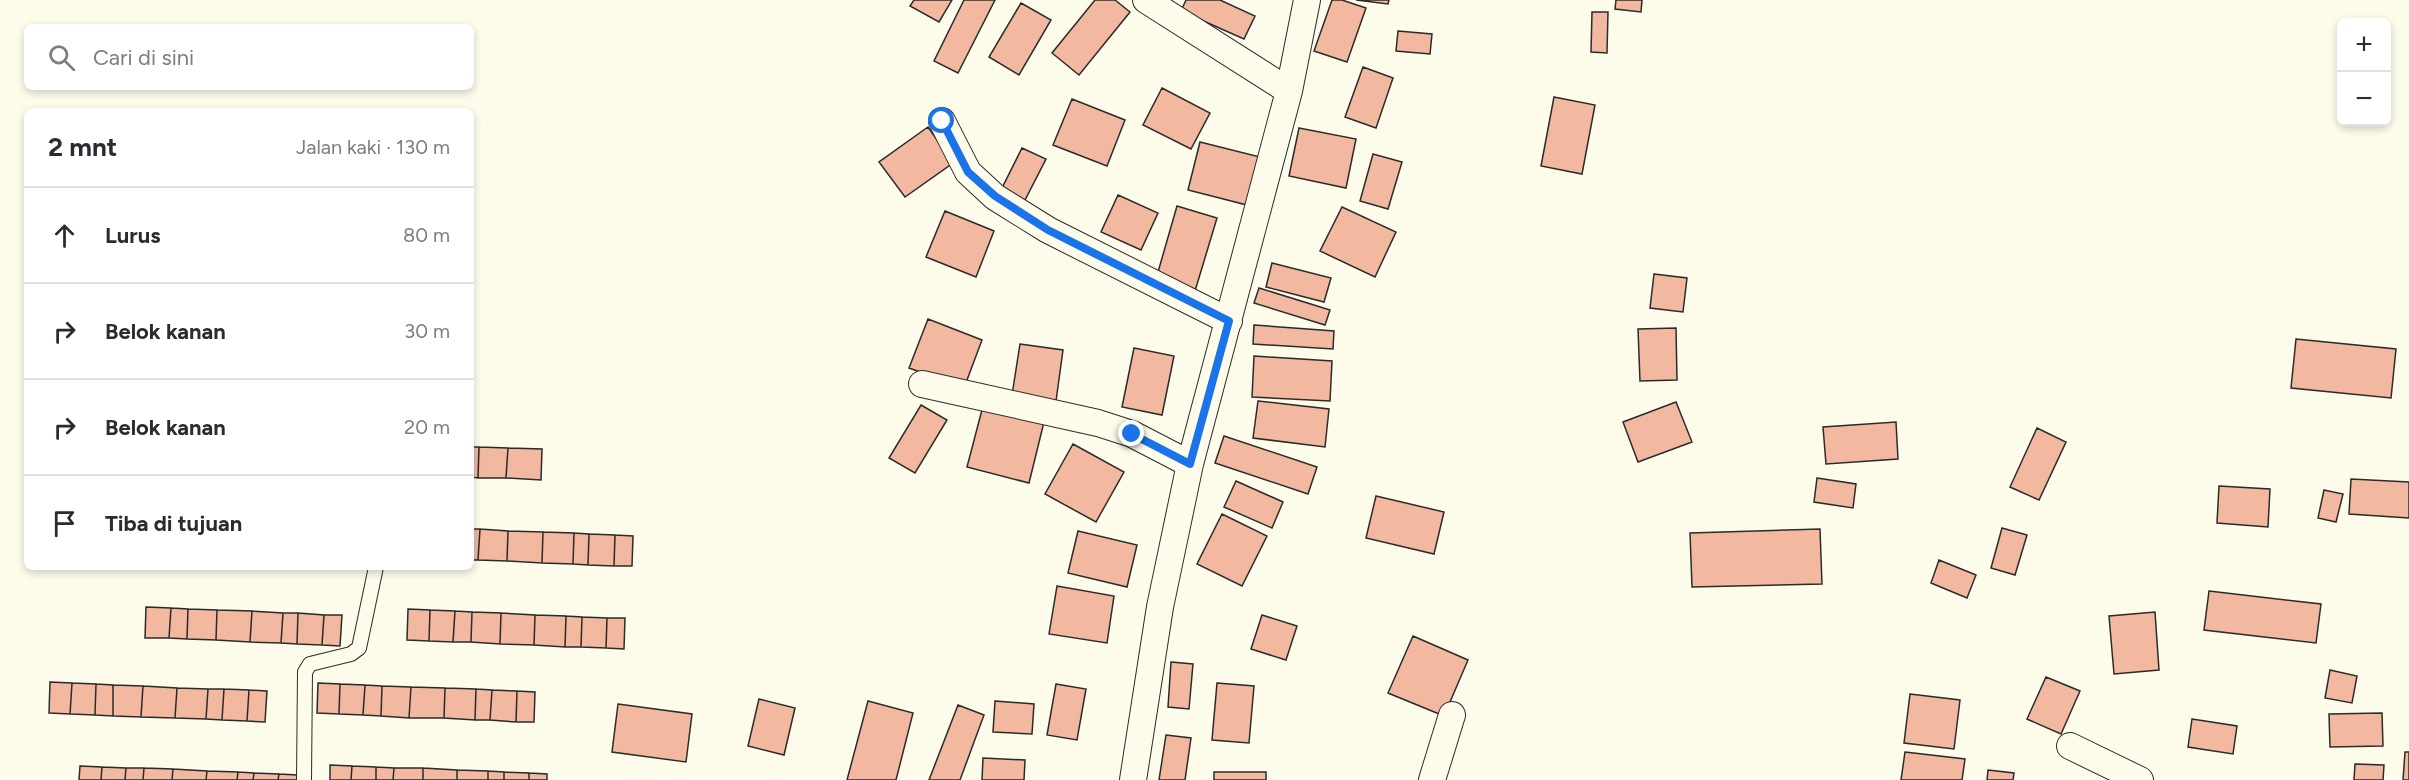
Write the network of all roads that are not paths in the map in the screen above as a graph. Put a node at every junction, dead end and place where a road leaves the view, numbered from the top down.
1 (1146, 0) edge
2 (1307, 0) edge
3 (1289, 91) junction
4 (942, 121) dead end
5 (1229, 321) junction
6 (922, 384) dead end
7 (1190, 464) junction
8 (375, 570) edge
9 (1452, 715) dead end
10 (2070, 746) dead end
11 (304, 780) edge
12 (1133, 780) edge
13 (1431, 780) edge
14 (2140, 780) edge

1 - 3 street
2 - 3 street
3 - 5 street
4 - 5 street
5 - 7 street
6 - 7 street
7 - 12 street
8 - 11 lane
9 - 13 street
10 - 14 street

